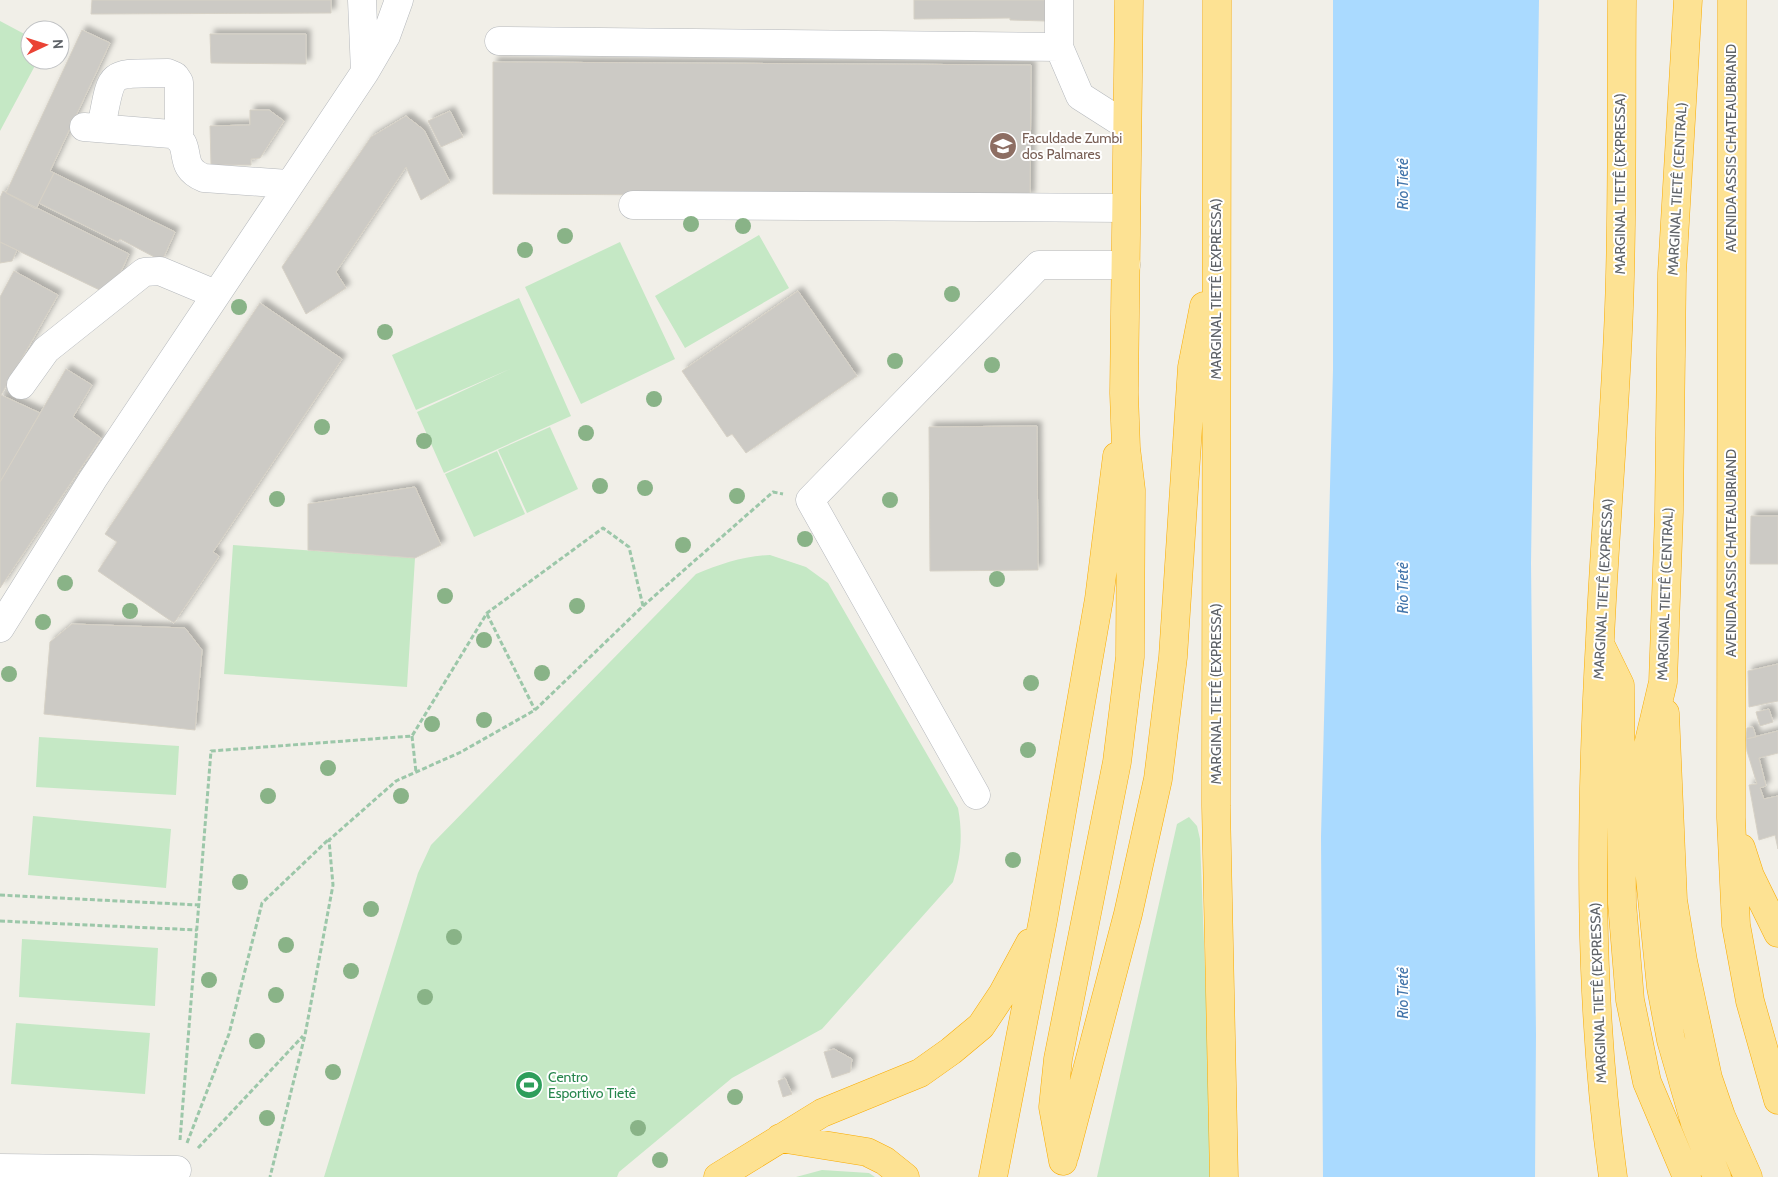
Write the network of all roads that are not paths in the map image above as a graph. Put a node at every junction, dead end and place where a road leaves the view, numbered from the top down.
1 (362, 0) edge
2 (399, 0) edge
3 (1059, 0) edge
4 (1129, 0) edge
5 (1217, 0) edge
6 (1622, 0) edge
7 (1688, 0) edge
8 (1732, 0) edge
9 (499, 41) dead end
10 (1060, 47) junction
11 (364, 72) junction
12 (1127, 126) junction
13 (179, 137) junction
14 (288, 184) junction
15 (633, 205) dead end
16 (1126, 208) junction
17 (1216, 251) junction
18 (1126, 264) junction
19 (215, 294) junction
20 (21, 385) dead end
21 (1124, 393) junction
22 (0, 628) edge
23 (1599, 642) junction
24 (1663, 682) junction
25 (976, 795) dead end
26 (1731, 818) junction
27 (1043, 920) junction
28 (1778, 933) edge
29 (1778, 1100) edge
30 (780, 1138) junction
31 (0, 1168) edge
32 (1061, 1169) edge
33 (177, 1170) road end
34 (718, 1177) edge
35 (905, 1177) edge
36 (993, 1177) edge
37 (1224, 1177) edge
38 (1612, 1177) edge
39 (1687, 1177) edge
40 (1716, 1177) edge
41 (1748, 1177) edge

1 - 11 lane
2 - 11 lane
3 - 10 lane
4 - 12 highway
5 - 17 highway, MARGINAL TIETÊ (EXPRESSA)
6 - 23 highway, MARGINAL TIETÊ (EXPRESSA)
7 - 24 highway, MARGINAL TIETÊ (CENTRAL)
8 - 26 highway, AVENIDA ASSIS CHATEAUBRIAND
9 - 10 lane
10 - 12 lane
11 - 14 lane
12 - 16 highway
13 - 13 lane
13 - 14 lane
14 - 19 lane
15 - 16 lane
16 - 18 highway
17 - 32 highway
17 - 37 highway, MARGINAL TIETÊ (EXPRESSA)
18 - 21 highway
18 - 25 lane
19 - 20 lane
19 - 22 lane
21 - 27 highway
21 - 32 highway
23 - 38 highway, MARGINAL TIETÊ (EXPRESSA)
23 - 39 highway
24 - 40 highway, MARGINAL TIETÊ (CENTRAL)
24 - 41 highway
26 - 28 highway
26 - 29 highway, AVENIDA ASSIS CHATEAUBRIAND
27 - 30 highway
27 - 36 highway
30 - 34 highway
30 - 35 highway
31 - 33 lane

